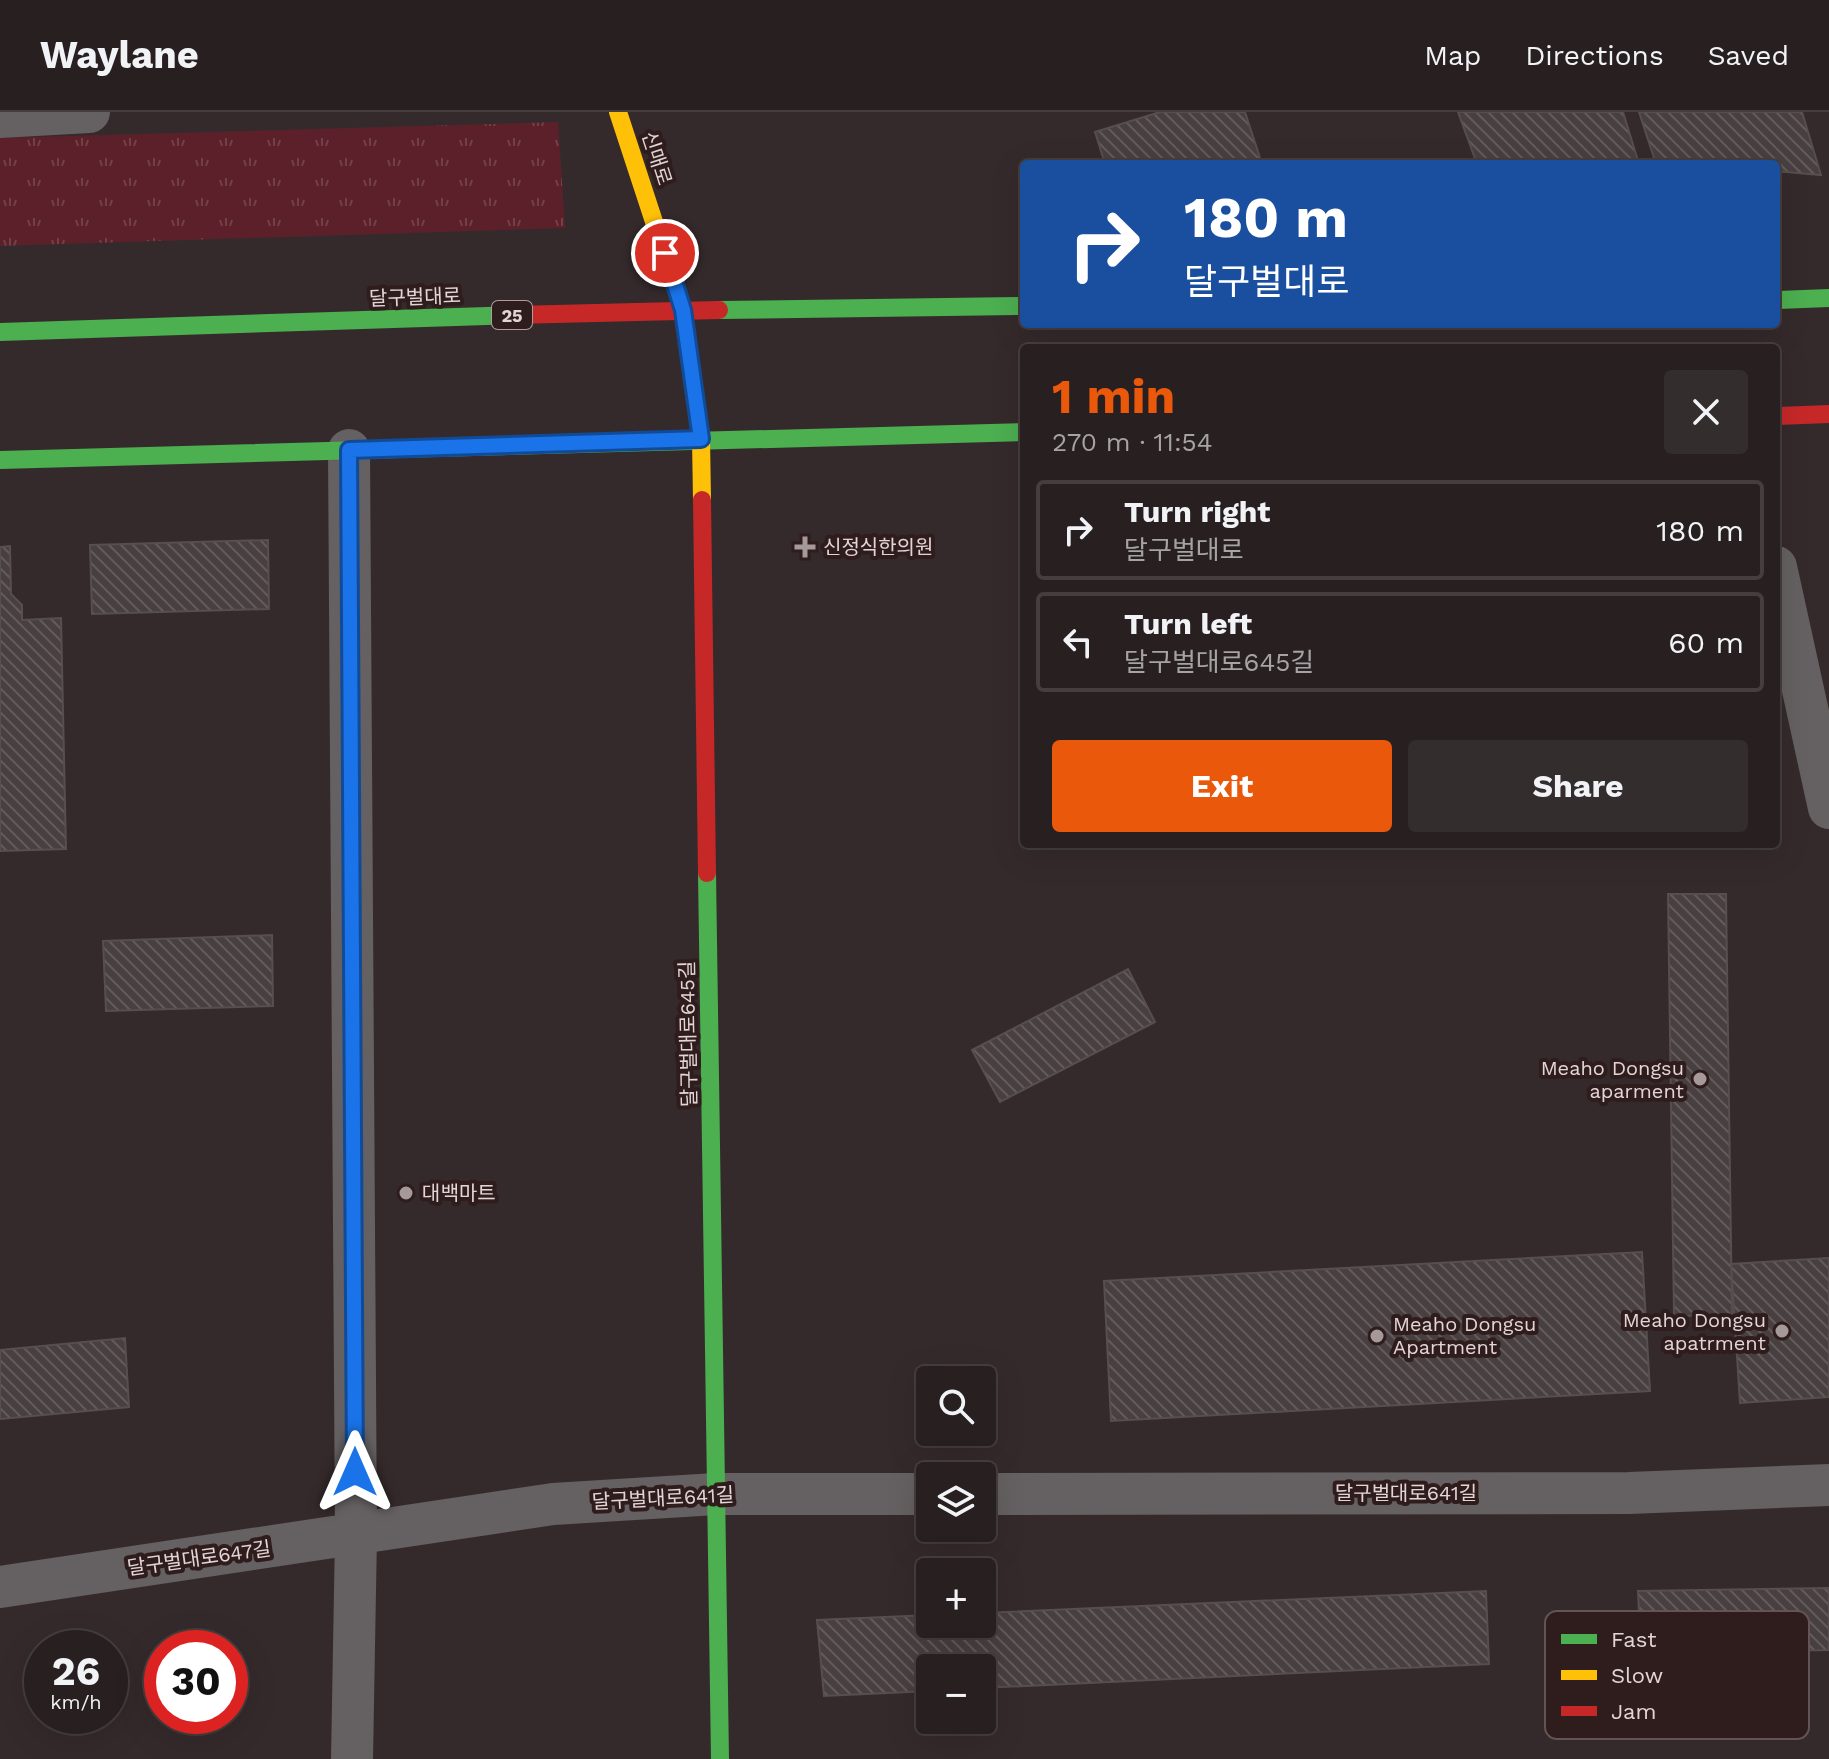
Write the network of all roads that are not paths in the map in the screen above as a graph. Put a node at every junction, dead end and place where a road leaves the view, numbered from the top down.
1 (80, 112) edge
2 (89, 112) edge
3 (618, 112) edge
4 (0, 117) edge
5 (1829, 298) edge
6 (1780, 300) edge
7 (1020, 306) edge
8 (683, 310) junction
9 (0, 332) edge
10 (1829, 414) edge
11 (1780, 416) edge
12 (1020, 432) edge
13 (701, 439) junction
14 (349, 450) junction
15 (0, 460) edge
16 (1780, 585) edge
17 (1829, 808) edge
18 (1829, 1485) edge
19 (716, 1494) junction
20 (916, 1494) edge
21 (996, 1494) edge
22 (398, 1529) joint
23 (356, 1535) junction
24 (0, 1587) edge
25 (352, 1759) edge
26 (720, 1759) edge

1 - 2 street
1 - 4 street
3 - 8 main road, 신매로
5 - 6 main road
7 - 8 main road, 달구벌대로 / 25
8 - 9 main road, 달구벌대로 / 25
8 - 13 main road, 달구벌대로645길
10 - 11 main road
12 - 13 main road
13 - 14 main road
13 - 19 main road, 달구벌대로645길
14 - 15 main road
14 - 23 street
16 - 17 street
18 - 21 street, 달구벌대로641길
19 - 20 street, 달구벌대로641길
19 - 22 street, 달구벌대로641길
19 - 26 main road, 달구벌대로645길
22 - 23 street, 달구벌대로647길
23 - 24 street, 달구벌대로647길
23 - 25 street

